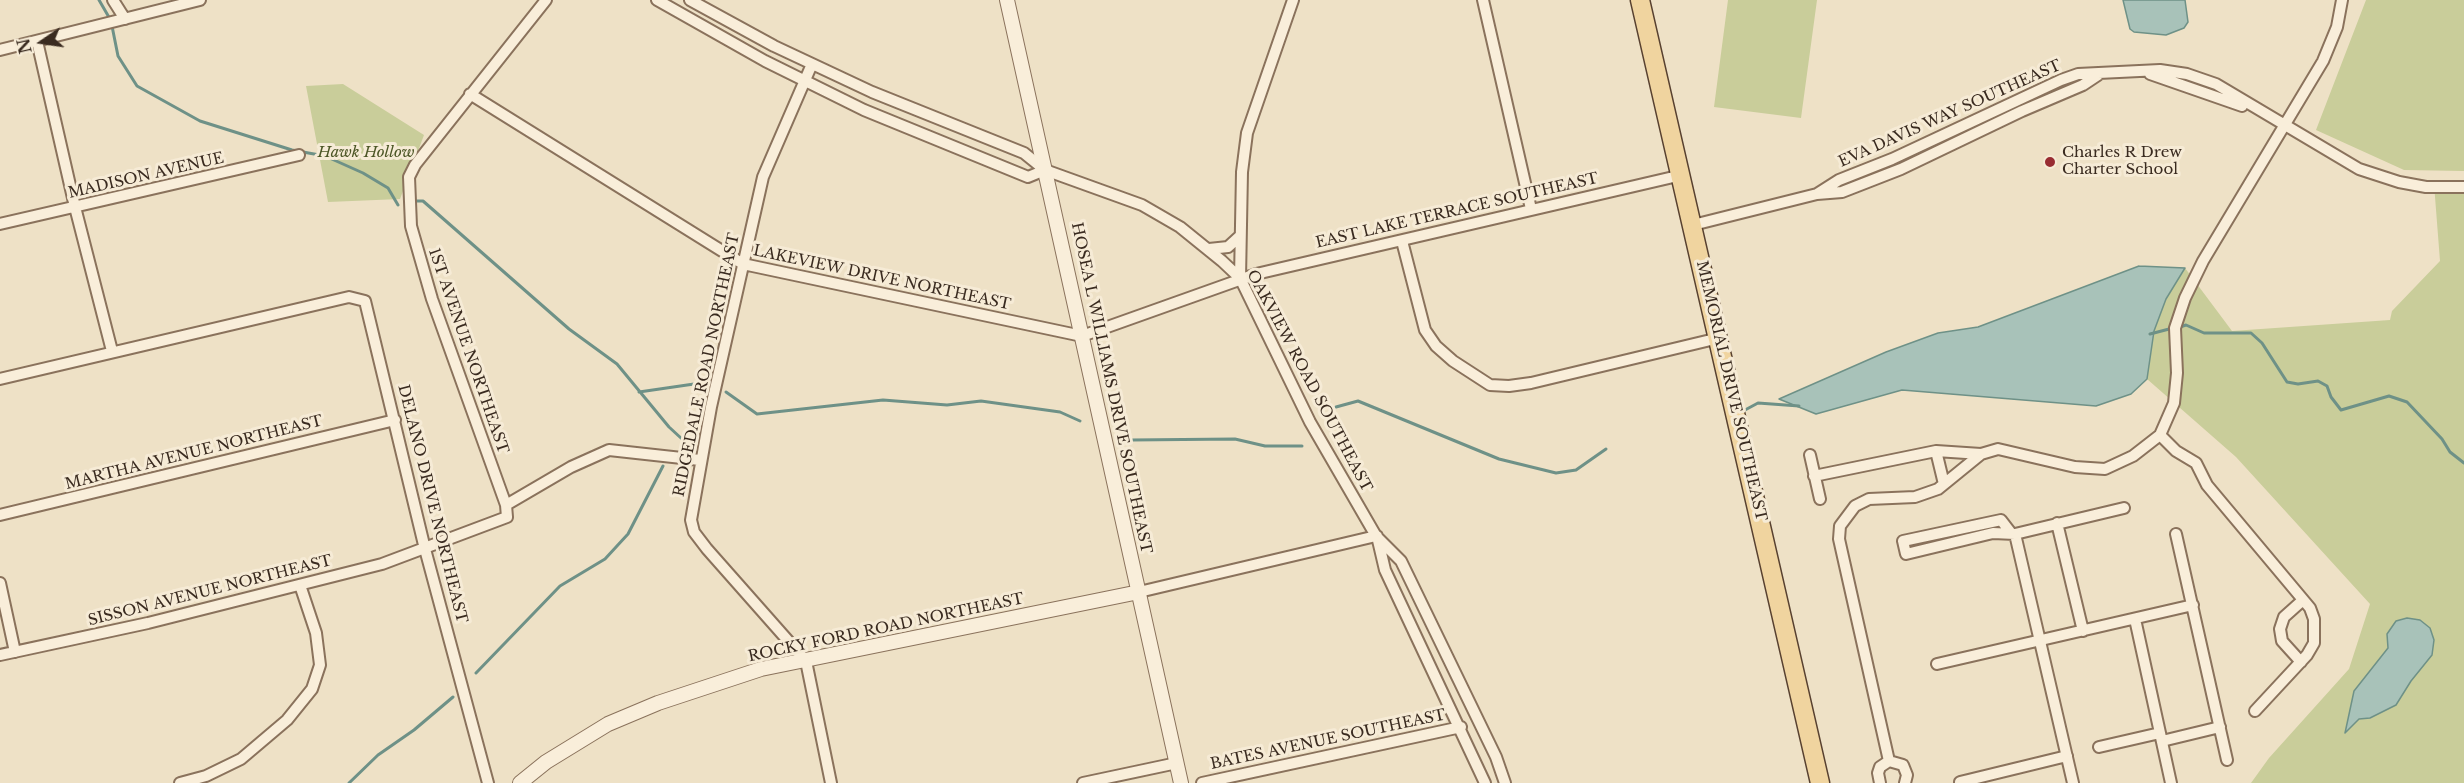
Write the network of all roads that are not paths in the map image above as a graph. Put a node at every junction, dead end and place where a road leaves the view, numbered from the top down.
1 (113, 0) edge
2 (200, 0) edge
3 (546, 0) edge
4 (657, 0) edge
5 (690, 0) edge
6 (1007, 0) edge
7 (1293, 0) edge
8 (1483, 0) edge
9 (1640, 0) edge
10 (2342, 0) edge
11 (681, 15) junction
12 (121, 20) junction
13 (37, 41) junction
14 (0, 50) edge
15 (812, 64) junction
16 (804, 81) junction
17 (471, 94) junction
18 (2283, 124) junction
19 (298, 155) dead end
20 (1045, 170) junction
21 (1682, 175) junction
22 (2464, 187) edge
23 (75, 207) junction
24 (1531, 209) junction
25 (0, 224) edge
26 (1693, 225) junction
27 (1240, 236) junction
28 (1401, 241) junction
29 (1209, 249) junction
30 (743, 264) junction
31 (1239, 278) junction
32 (1082, 336) junction
33 (1719, 338) junction
34 (112, 351) junction
35 (0, 379) edge
36 (395, 420) junction
37 (2160, 435) junction
38 (1936, 451) junction
39 (1981, 454) junction
40 (1810, 455) dead end
41 (700, 460) junction
42 (1815, 476) junction
43 (1944, 484) junction
44 (1820, 499) dead end
45 (506, 505) junction
46 (2124, 508) dead end
47 (0, 515) edge
48 (2057, 524) junction
49 (2013, 533) junction
50 (2176, 534) dead end
51 (1376, 536) junction
52 (1903, 541) dead end
53 (425, 549) junction
54 (0, 583) edge
55 (300, 585) junction
56 (1139, 592) junction
57 (2303, 600) junction
58 (2193, 605) junction
59 (2135, 619) junction
60 (2083, 631) junction
61 (2040, 641) junction
62 (15, 652) junction
63 (0, 655) edge
64 (806, 661) junction
65 (2301, 662) junction
66 (1937, 664) dead end
67 (2255, 711) dead end
68 (1461, 726) junction
69 (2220, 727) junction
70 (2161, 737) junction
71 (2099, 747) dead end
72 (2067, 756) junction
73 (2227, 760) dead end
74 (1889, 761) junction
75 (1177, 763) junction
76 (1960, 782) edge
77 (180, 783) edge
78 (488, 783) edge
79 (520, 783) edge
80 (831, 783) edge
81 (1083, 783) edge
82 (1181, 783) edge
83 (1202, 783) edge
84 (1485, 783) edge
85 (1506, 783) edge
86 (1820, 783) edge
87 (1880, 783) edge
88 (1905, 783) edge
89 (2073, 783) edge
90 (2171, 783) edge

1 - 12 street
2 - 12 street
3 - 17 street, 1ST AVENUE NORTHEAST
4 - 11 street
5 - 11 street
5 - 15 street
6 - 20 street, HOSEA L WILLIAMS DRIVE SOUTHEAST
7 - 27 street
8 - 24 street
9 - 21 main road, MEMORIAL DRIVE SOUTHEAST
10 - 18 street
11 - 16 street
12 - 13 street
13 - 14 street
13 - 23 street
15 - 16 street, RIDGEDALE ROAD NORTHEAST
15 - 20 street
16 - 20 street
16 - 30 street, RIDGEDALE ROAD NORTHEAST
17 - 30 street, LAKEVIEW DRIVE NORTHEAST
17 - 45 street, 1ST AVENUE NORTHEAST
18 - 22 street, EVA DAVIS WAY SOUTHEAST
18 - 26 street, EVA DAVIS WAY SOUTHEAST
18 - 37 street
19 - 23 street, MADISON AVENUE
20 - 29 street, OAKVIEW ROAD SOUTHEAST
20 - 32 street, HOSEA L WILLIAMS DRIVE SOUTHEAST
21 - 24 street, EAST LAKE TERRACE SOUTHEAST
21 - 26 main road, MEMORIAL DRIVE SOUTHEAST
23 - 25 street, MADISON AVENUE
23 - 34 street
24 - 28 street, EAST LAKE TERRACE SOUTHEAST
26 - 33 main road, MEMORIAL DRIVE SOUTHEAST
27 - 29 street
27 - 31 street
28 - 31 street, EAST LAKE TERRACE SOUTHEAST
28 - 33 street
29 - 31 street, OAKVIEW ROAD SOUTHEAST
30 - 32 street, LAKEVIEW DRIVE NORTHEAST
30 - 41 street, RIDGEDALE ROAD NORTHEAST
31 - 32 street, EAST LAKE TERRACE SOUTHEAST
31 - 51 street, OAKVIEW ROAD SOUTHEAST
32 - 56 street, HOSEA L WILLIAMS DRIVE SOUTHEAST
33 - 86 main road, MEMORIAL DRIVE SOUTHEAST
34 - 35 street
34 - 36 street, DELANO DRIVE NORTHEAST
36 - 47 street, MARTHA AVENUE NORTHEAST
36 - 53 street, DELANO DRIVE NORTHEAST
37 - 39 street
37 - 57 street
38 - 39 street
38 - 42 street
38 - 43 street
39 - 43 street
40 - 42 street
41 - 45 street
41 - 64 street, RIDGEDALE ROAD NORTHEAST
42 - 44 street
43 - 74 street
45 - 53 street, SISSON AVENUE NORTHEAST
46 - 48 street
48 - 49 street
48 - 60 street
49 - 52 street
49 - 61 street
50 - 58 street
51 - 56 street
51 - 68 street, OAKVIEW ROAD SOUTHEAST
51 - 85 street, OAKVIEW ROAD SOUTHEAST
53 - 55 street, SISSON AVENUE NORTHEAST
53 - 78 street, DELANO DRIVE NORTHEAST
54 - 62 street
55 - 62 street, SISSON AVENUE NORTHEAST
55 - 77 street
56 - 64 street, ROCKY FORD ROAD NORTHEAST
56 - 75 street, HOSEA L WILLIAMS DRIVE SOUTHEAST
57 - 65 street
57 - 65 street
58 - 59 street
58 - 69 street
59 - 60 street
59 - 70 street
60 - 61 street
61 - 66 street
61 - 72 street
62 - 63 street, SISSON AVENUE NORTHEAST
64 - 79 street, ROCKY FORD ROAD NORTHEAST
64 - 80 street, RIDGEDALE ROAD NORTHEAST
65 - 67 street
68 - 83 street, BATES AVENUE SOUTHEAST
68 - 84 street, OAKVIEW ROAD SOUTHEAST
69 - 70 street
69 - 73 street
70 - 71 street
70 - 90 street
72 - 76 street
72 - 89 street
74 - 87 street
74 - 88 street
75 - 81 street
75 - 82 street, HOSEA L WILLIAMS DRIVE SOUTHEAST

